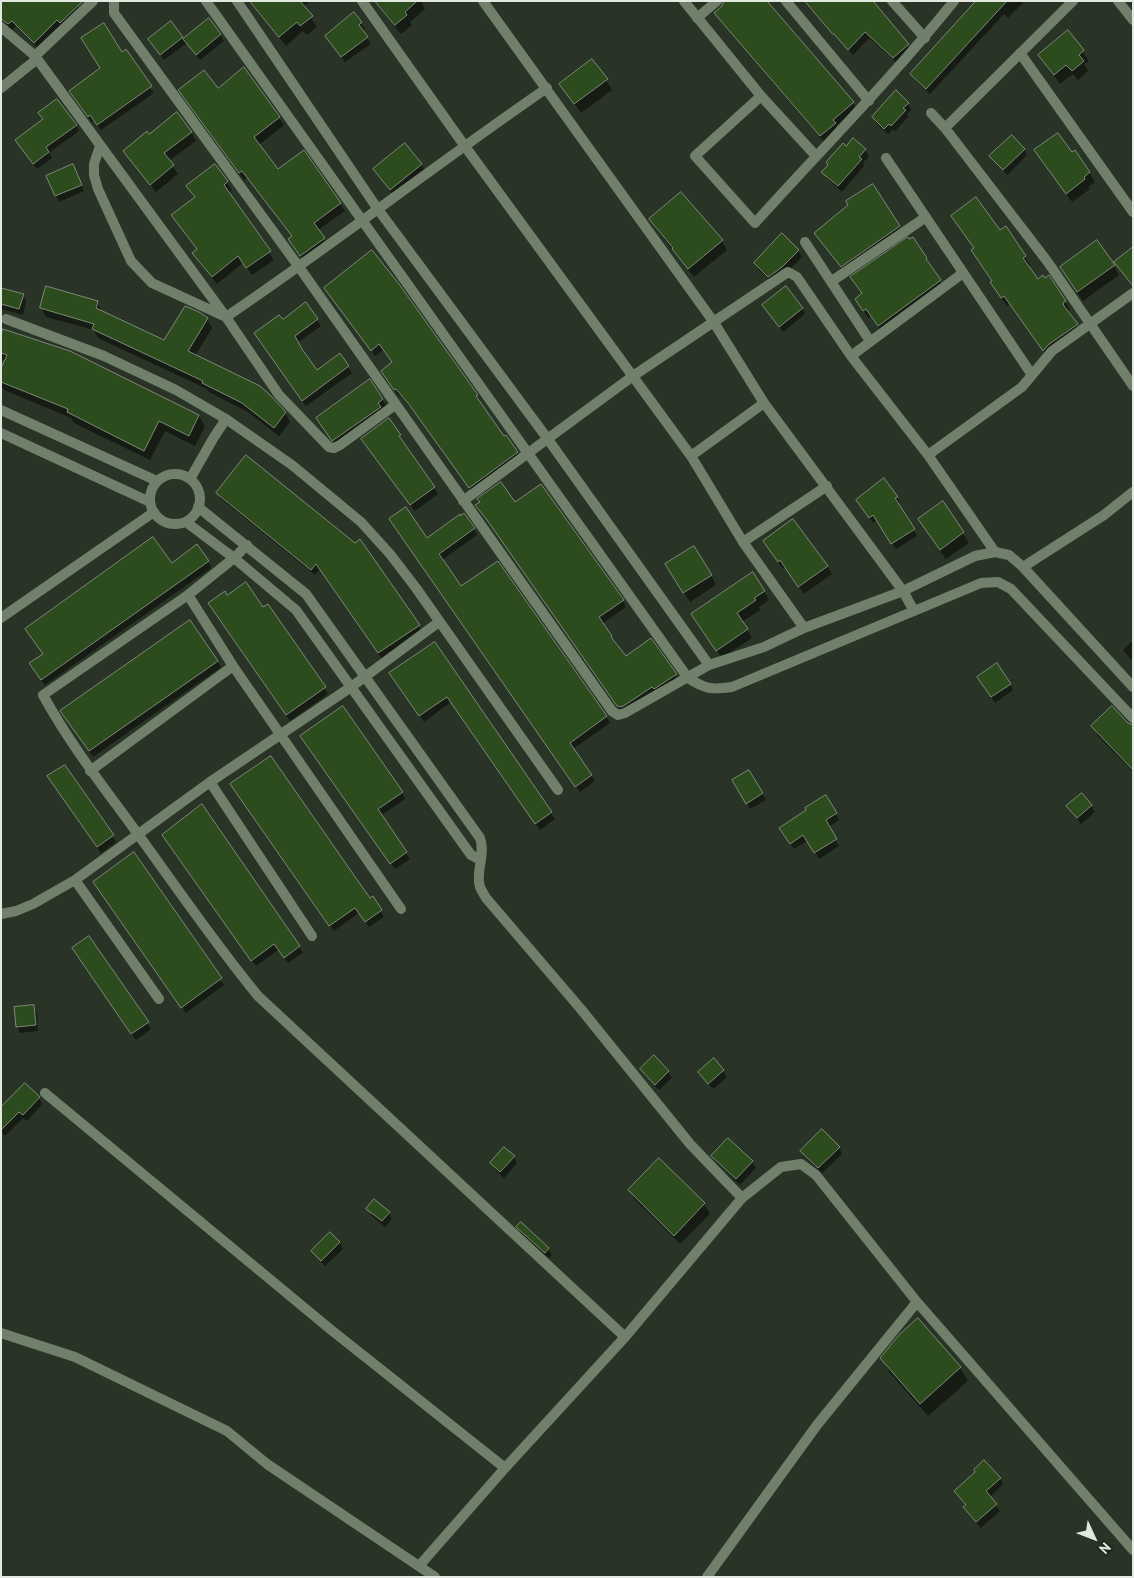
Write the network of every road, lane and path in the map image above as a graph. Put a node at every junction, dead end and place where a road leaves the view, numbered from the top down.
1 (92, 1) edge
2 (114, 1) edge
3 (206, 1) edge
4 (237, 1) edge
5 (362, 1) edge
6 (483, 1) edge
7 (684, 1) edge
8 (717, 1) edge
9 (786, 1) edge
10 (892, 1) edge
11 (954, 1) edge
12 (1073, 1) edge
13 (1118, 1) edge
14 (697, 18) junction
15 (1133, 20) edge
16 (1, 27) edge
17 (924, 38) junction
18 (1020, 53) junction
19 (36, 57) junction
20 (1, 88) edge
21 (546, 88) junction
22 (761, 96) junction
23 (868, 101) junction
24 (932, 113) dead end
25 (945, 128) junction
26 (464, 145) junction
27 (100, 146) junction
28 (816, 156) junction
29 (886, 158) dead end
30 (377, 208) junction
31 (1133, 212) edge
32 (926, 217) junction
33 (361, 220) junction
34 (805, 242) dead end
35 (299, 267) junction
36 (963, 272) junction
37 (832, 281) junction
38 (1133, 293) edge
39 (226, 317) junction
40 (6, 319) dead end
41 (713, 321) junction
42 (1090, 324) junction
43 (870, 341) junction
44 (851, 356) junction
45 (1032, 375) junction
46 (633, 376) junction
47 (1133, 386) edge
48 (764, 403) junction
49 (396, 405) junction
50 (1, 410) edge
51 (226, 419) junction
52 (1, 433) edge
53 (547, 438) junction
54 (528, 453) junction
55 (928, 455) junction
56 (691, 456) junction
57 (190, 479) junction
58 (157, 481) junction
59 (827, 486) junction
60 (1133, 492) edge
61 (463, 501) junction
62 (152, 507) junction
63 (198, 507) junction
64 (186, 522) junction
65 (743, 542) junction
66 (247, 545) junction
67 (995, 552) junction
68 (234, 558) junction
69 (1023, 567) junction
70 (903, 592) junction
71 (188, 595) junction
72 (914, 611) junction
73 (1, 618) edge
74 (439, 622) junction
75 (804, 628) junction
76 (709, 665) junction
77 (233, 666) junction
78 (366, 676) junction
79 (688, 678) junction
80 (351, 687) junction
81 (1133, 687) edge
82 (1133, 718) edge
83 (280, 735) junction
84 (90, 771) junction
85 (210, 782) junction
86 (558, 790) dead end
87 (138, 835) junction
88 (480, 860) junction
89 (75, 880) junction
90 (401, 909) dead end
91 (1, 914) edge
92 (312, 936) dead end
93 (159, 999) dead end
94 (45, 1092) dead end
95 (742, 1198) junction
96 (917, 1302) junction
97 (1, 1333) edge
98 (625, 1337) junction
99 (505, 1468) junction
100 (1133, 1550) edge
101 (419, 1566) junction
102 (435, 1577) edge
103 (707, 1577) edge

1 - 19 street
2 - 35 street
3 - 33 street
4 - 30 street
5 - 26 street
6 - 21 street
7 - 14 street
8 - 14 street
9 - 23 street
10 - 17 street
11 - 17 street
12 - 18 street
13 - 15 street
14 - 22 street
16 - 19 street
17 - 23 street
18 - 25 street
18 - 31 street
19 - 20 street
19 - 27 street
21 - 26 street
21 - 41 street
22 - 28 street
22 - 28 street
23 - 28 street
24 - 25 street
25 - 42 street
26 - 30 street
26 - 46 street
27 - 39 street
27 - 39 street
29 - 32 street
30 - 33 street
30 - 53 street
32 - 36 street
32 - 37 street
33 - 35 street
33 - 54 street
34 - 37 street
35 - 39 street
35 - 49 street
36 - 43 street
36 - 45 street
37 - 43 street
38 - 42 street
39 - 49 street
40 - 51 street
41 - 44 street
41 - 46 street
41 - 48 street
42 - 45 street
42 - 47 street
43 - 44 street
44 - 55 street
45 - 55 street
46 - 53 street
46 - 56 street
48 - 56 street
48 - 59 street
49 - 61 street
50 - 58 street
51 - 57 street
51 - 74 street
52 - 62 street
53 - 54 street
53 - 76 street
54 - 61 street
54 - 79 street
55 - 67 street
56 - 65 street
57 - 58 street
57 - 63 street
58 - 62 street
59 - 65 street
59 - 70 street
60 - 69 street
61 - 79 street
62 - 64 street
62 - 73 street
63 - 64 street
63 - 66 street
64 - 68 street
65 - 75 street
66 - 68 street
66 - 78 street
67 - 69 street
67 - 70 street
68 - 71 street
68 - 80 street
69 - 81 street
70 - 72 street
70 - 75 street
71 - 77 street
71 - 84 street
72 - 79 street
72 - 82 street
74 - 78 street
74 - 86 street
75 - 76 street
76 - 79 street
77 - 83 street
77 - 84 street
78 - 80 street
78 - 88 street
80 - 83 street
80 - 88 street
83 - 85 street
83 - 90 street
84 - 87 street
85 - 87 street
85 - 92 street
87 - 89 street
87 - 98 street
88 - 95 street
89 - 91 street
89 - 93 street
94 - 99 street
95 - 96 street
95 - 98 street
96 - 100 street
96 - 103 street
97 - 101 street
98 - 99 street
99 - 101 street
101 - 102 street

